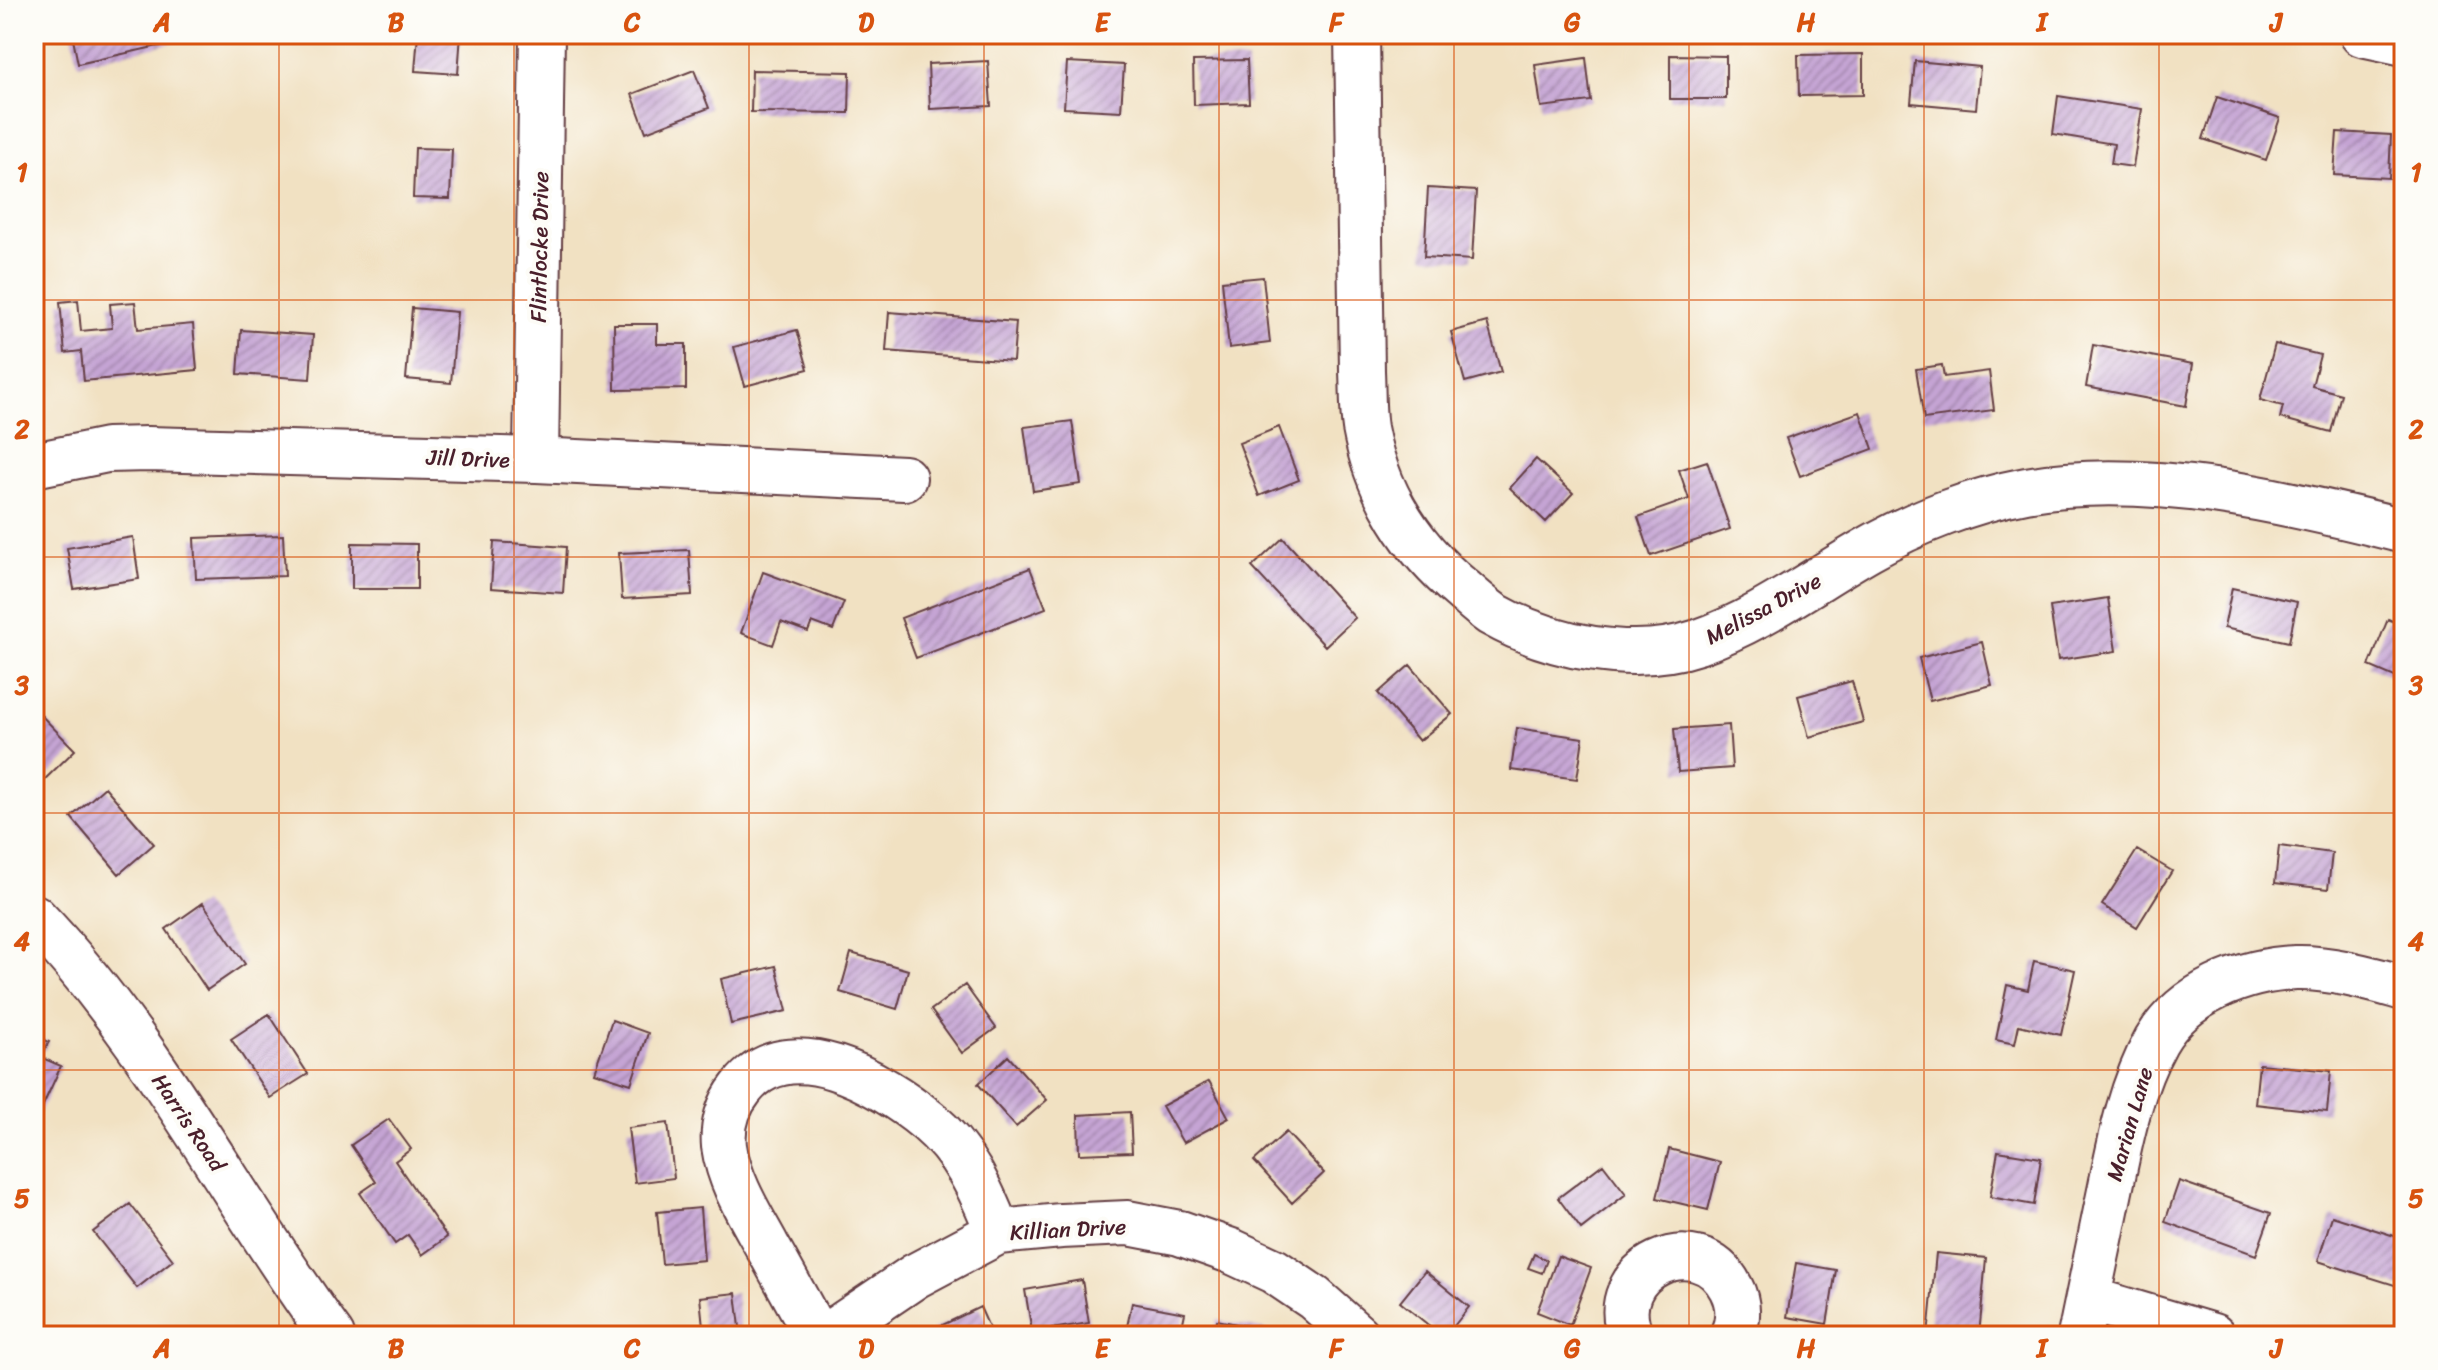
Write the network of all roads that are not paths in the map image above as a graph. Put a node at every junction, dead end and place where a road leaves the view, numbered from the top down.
1 (542, 34) edge
2 (1357, 34) edge
3 (2362, 34) edge
4 (2404, 43) edge
5 (536, 460) junction
6 (34, 465) edge
7 (904, 478) dead end
8 (2404, 531) edge
9 (34, 917) edge
10 (2404, 988) edge
11 (998, 1232) junction
12 (2084, 1317) edge
13 (332, 1336) edge
14 (817, 1336) edge
15 (826, 1336) edge
16 (1357, 1336) edge
17 (1631, 1336) edge
18 (1732, 1336) edge
19 (2213, 1336) edge

1 - 5 street, Flintlocke Drive
2 - 8 street, Melissa Drive
3 - 4 street
5 - 6 street, Jill Drive
5 - 7 street, Jill Drive
9 - 13 street, Harris Road
10 - 12 street, Marian Lane
11 - 14 street
11 - 15 street, Killian Drive
11 - 16 street, Killian Drive
12 - 19 street
17 - 18 street

